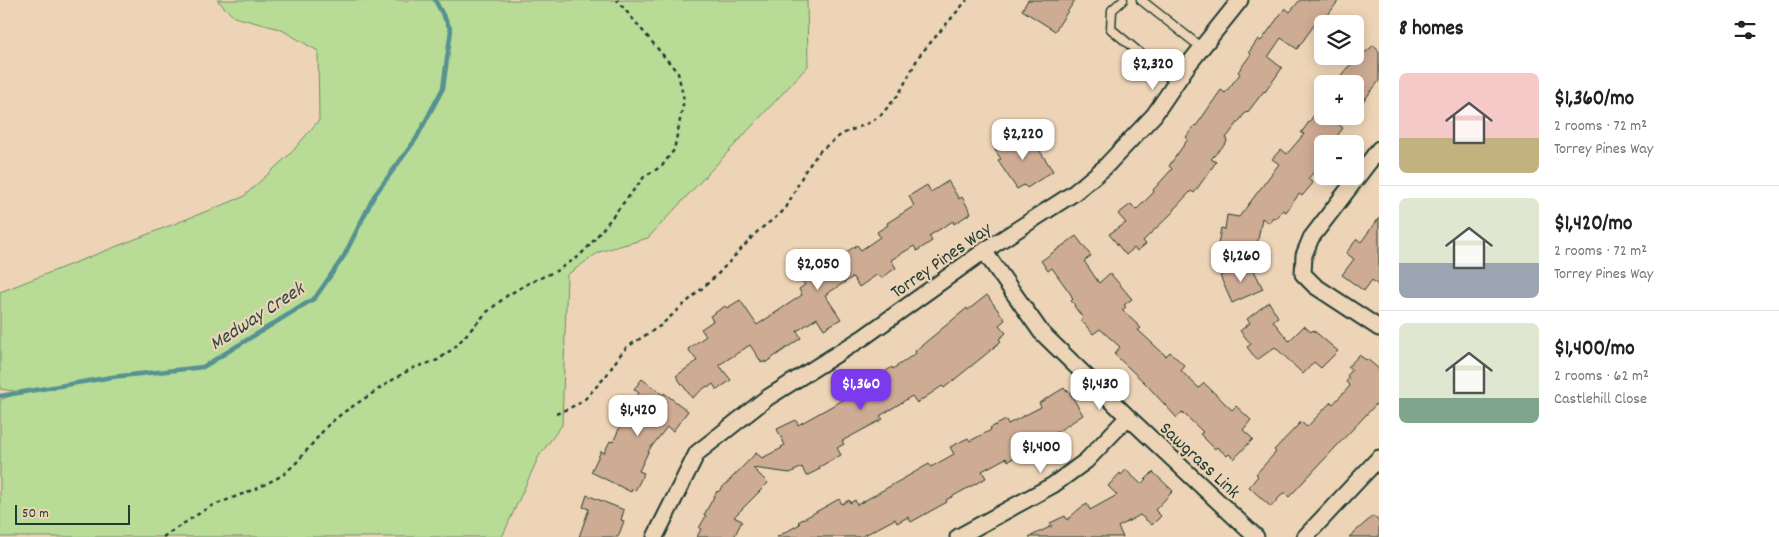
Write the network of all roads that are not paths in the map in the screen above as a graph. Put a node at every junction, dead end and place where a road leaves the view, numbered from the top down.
1 (1123, 0) edge
2 (1141, 0) edge
3 (1240, 0) edge
4 (1202, 48) junction
5 (1176, 83) junction
6 (1379, 149) edge
7 (984, 251) junction
8 (1379, 328) edge
9 (1128, 417) junction
10 (1379, 458) edge
11 (655, 537) edge
12 (958, 537) edge
13 (1256, 537) edge
14 (1305, 537) edge

1 - 5 lane
2 - 4 lane
3 - 4 street, Torrey Pines Way
4 - 5 street, Torrey Pines Way
5 - 7 street, Torrey Pines Way
6 - 8 street
7 - 9 street, Sawgrass Link
7 - 11 street, Torrey Pines Way
9 - 12 street
9 - 13 street, Sawgrass Link
10 - 14 street

